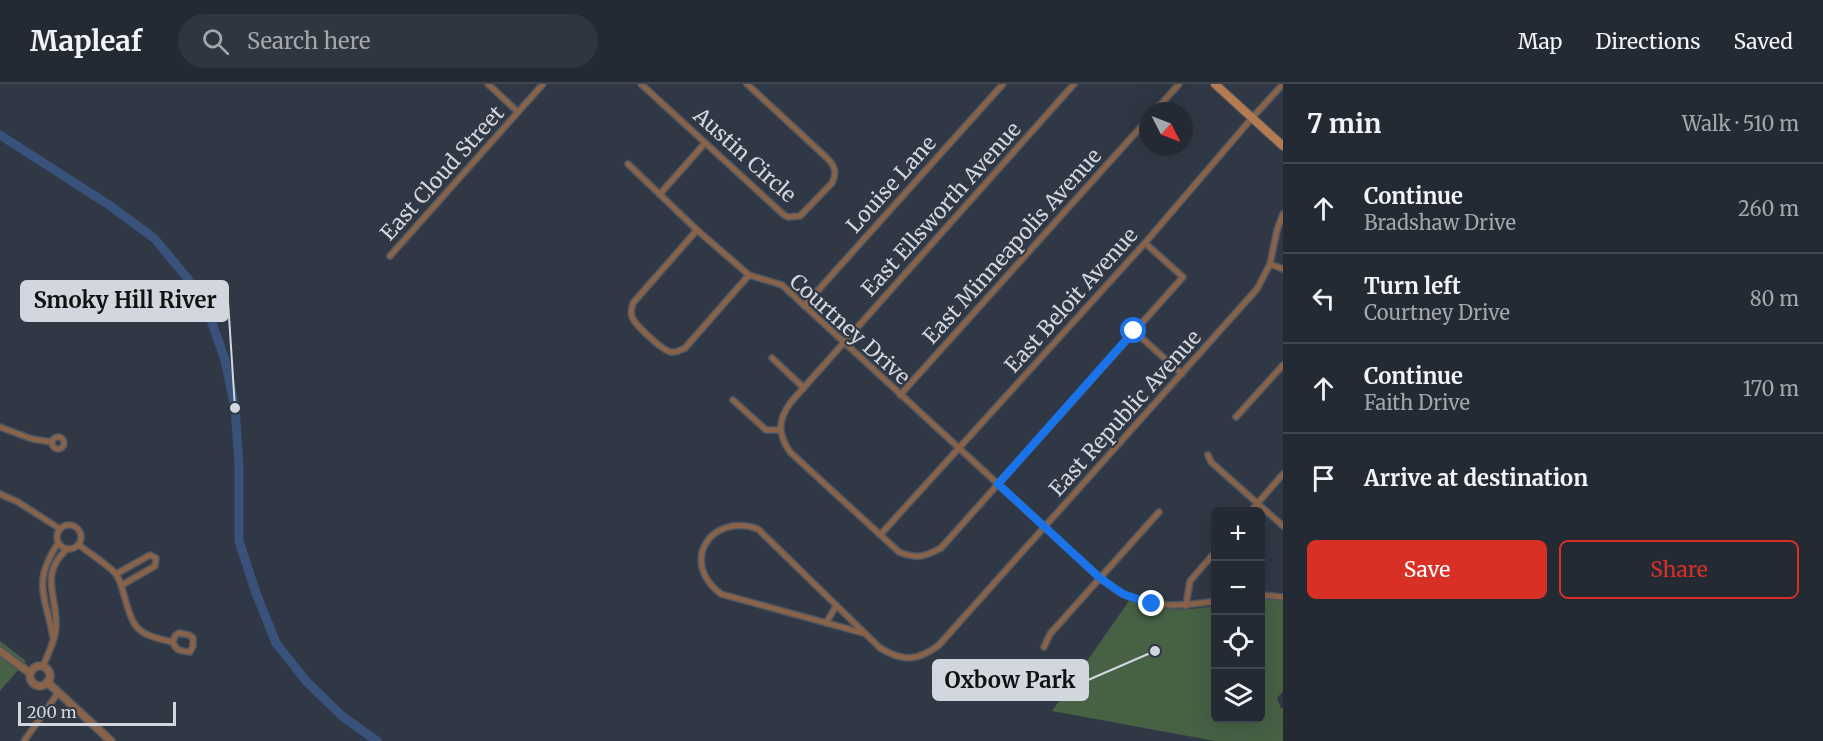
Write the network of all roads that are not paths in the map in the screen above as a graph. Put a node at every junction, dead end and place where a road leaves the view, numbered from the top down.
1 (488, 84) edge
2 (543, 84) edge
3 (641, 84) edge
4 (747, 84) edge
5 (1003, 84) edge
6 (1074, 84) edge
7 (1179, 84) edge
8 (1215, 84) edge
9 (1283, 84) edge
10 (1163, 102) edge
11 (518, 112) junction
12 (1252, 118) junction
13 (1139, 128) edge
14 (705, 143) junction
15 (1283, 146) edge
16 (628, 164) dead end
17 (660, 194) junction
18 (1283, 214) edge
19 (697, 230) junction
20 (1145, 243) junction
21 (390, 256) dead end
22 (1270, 264) junction
23 (1283, 269) edge
24 (749, 275) junction
25 (804, 306) junction
26 (1134, 331) junction
27 (844, 344) junction
28 (772, 358) dead end
29 (1283, 365) edge
30 (1182, 374) junction
31 (804, 388) junction
32 (900, 395) junction
33 (733, 400) dead end
34 (1236, 417) dead end
35 (0, 427) edge
36 (780, 430) junction
37 (52, 442) dead end
38 (958, 448) junction
39 (1208, 455) dead end
40 (1283, 474) edge
41 (998, 484) junction
42 (0, 494) edge
43 (1258, 503) junction
44 (1254, 507) edge
45 (1159, 512) dead end
46 (1283, 525) edge
47 (60, 528) junction
48 (1045, 528) junction
49 (880, 535) junction
50 (58, 543) junction
51 (79, 545) junction
52 (67, 549) junction
53 (1211, 556) edge
54 (116, 574) junction
55 (1100, 578) junction
56 (122, 585) junction
57 (1265, 595) edge
58 (1283, 597) edge
59 (1211, 603) edge
60 (836, 606) junction
61 (1186, 606) junction
62 (826, 623) junction
63 (863, 633) junction
64 (53, 639) junction
65 (173, 642) dead end
66 (1044, 646) dead end
67 (0, 651) edge
68 (43, 666) junction
69 (30, 673) junction
70 (47, 682) junction
71 (58, 693) junction
72 (24, 741) edge
73 (111, 741) edge

1 - 11 street
2 - 11 street, East Cloud Street
3 - 14 street, Austin Circle
4 - 14 street, Austin Circle
5 - 25 street, Louise Lane
6 - 27 street, East Ellsworth Avenue
7 - 10 street
8 - 12 main road
9 - 12 street, East Beloit Avenue
11 - 21 street, East Cloud Street
12 - 15 main road
12 - 20 street, East Beloit Avenue
13 - 32 street, East Minneapolis Avenue
14 - 17 street
16 - 17 street, Courtney Drive
17 - 19 street, Courtney Drive
18 - 22 street, East Republic Avenue
19 - 24 street, Courtney Drive
19 - 24 street
20 - 26 street
20 - 38 street, East Beloit Avenue
22 - 23 street
22 - 30 street, East Republic Avenue
24 - 25 street, Courtney Drive
25 - 27 street, Courtney Drive
26 - 30 street
26 - 41 street
27 - 31 street, East Ellsworth Avenue
27 - 32 street, Courtney Drive
28 - 31 street
29 - 34 street
30 - 48 street, East Republic Avenue
31 - 36 street, East Ellsworth Avenue
32 - 38 street, Courtney Drive
33 - 36 street
35 - 37 street
36 - 49 street
38 - 41 street, Courtney Drive
38 - 49 street, East Beloit Avenue
39 - 43 street
40 - 43 street
41 - 48 street, Courtney Drive
41 - 49 street
42 - 47 street
43 - 44 street
43 - 46 street
45 - 55 street
47 - 50 street
47 - 51 street
48 - 55 street, Courtney Drive
48 - 63 street, East Republic Avenue
50 - 52 street
50 - 64 street
51 - 52 street
51 - 54 street
52 - 64 street
53 - 61 street
54 - 56 street
54 - 56 street
55 - 61 street, Courtney Drive
55 - 66 street
56 - 65 street
57 - 58 street
59 - 61 street, Courtney Drive
60 - 62 street
60 - 62 street
60 - 63 street
62 - 63 street
64 - 68 street
67 - 69 street
68 - 69 street
68 - 70 street
69 - 70 street
70 - 71 street
71 - 72 street
71 - 73 street

